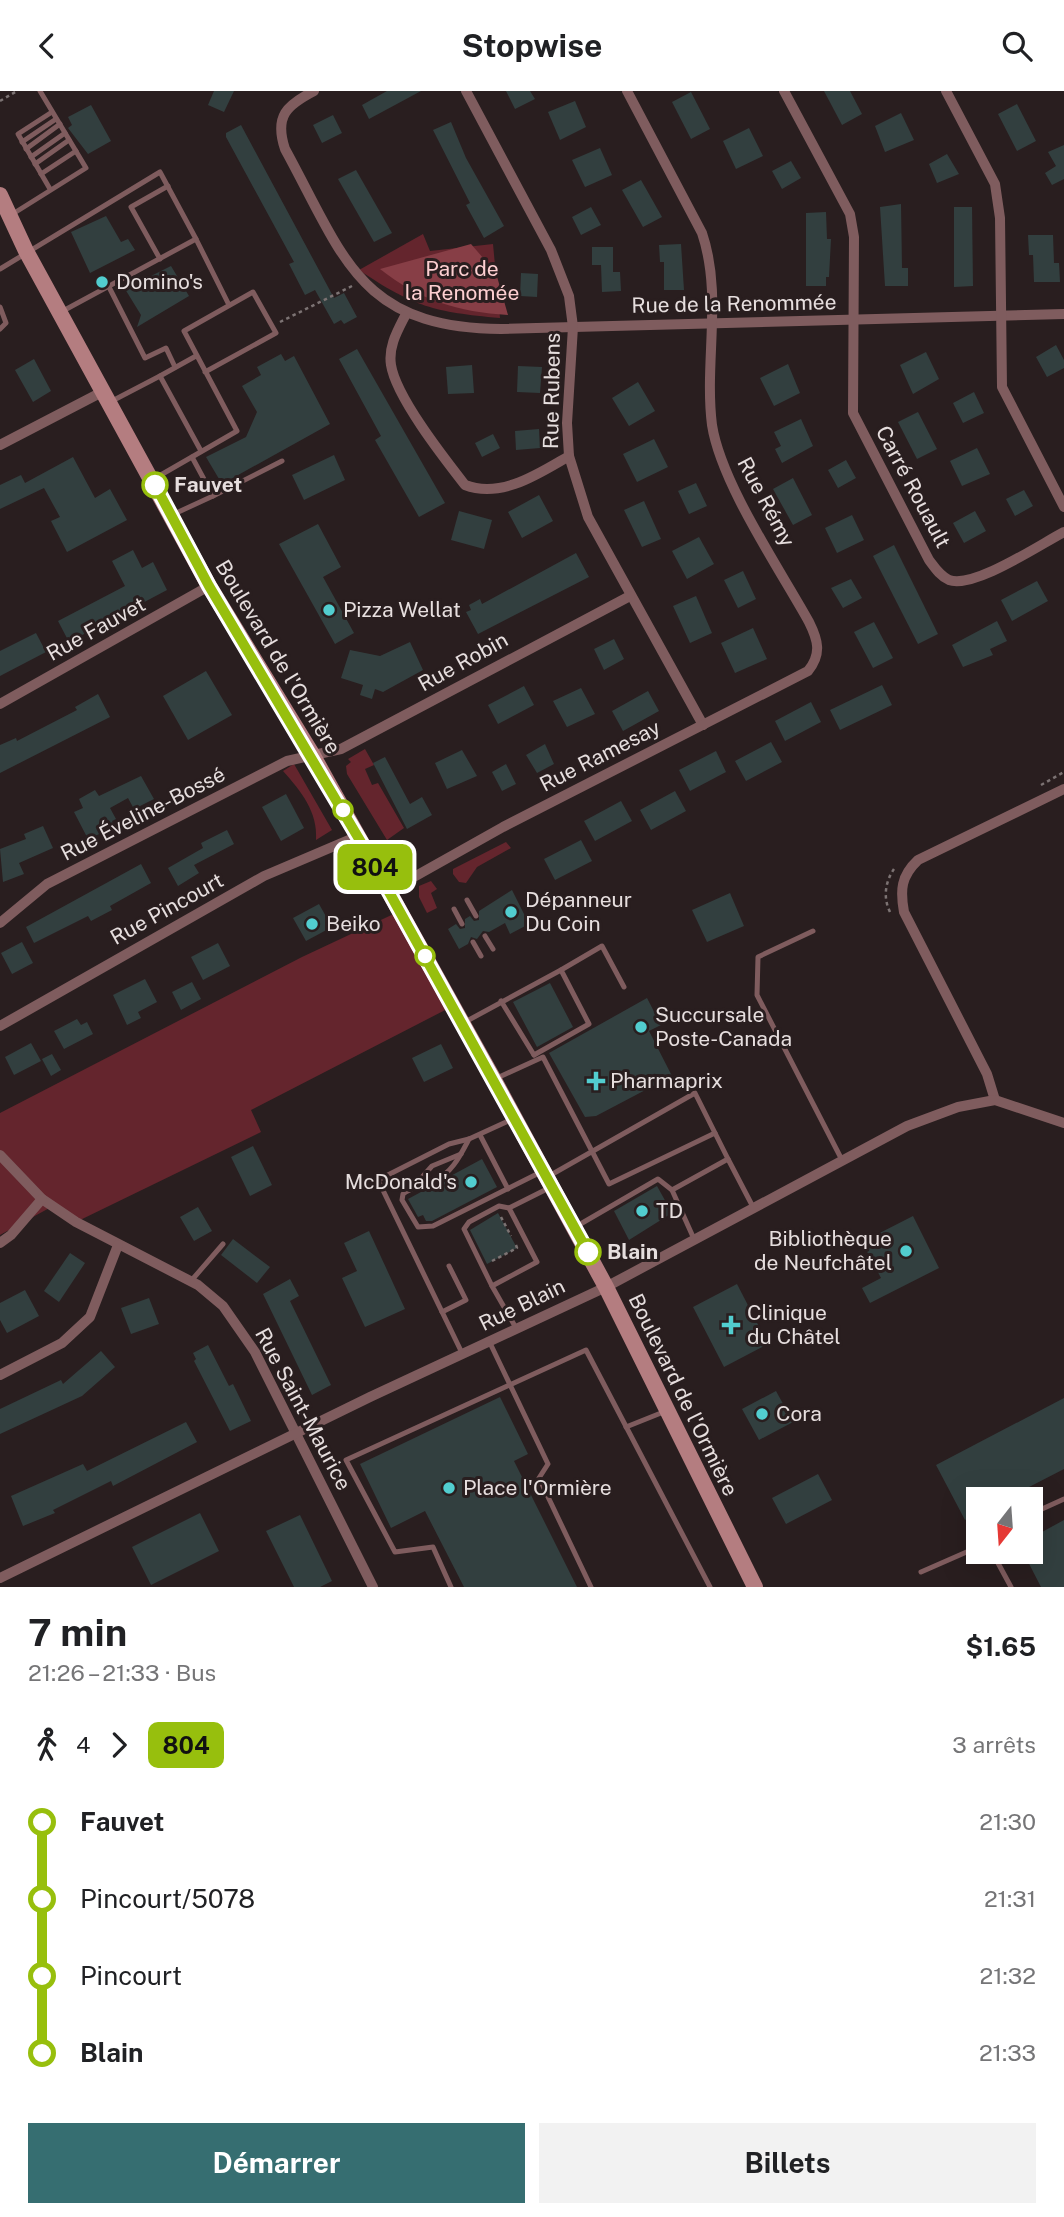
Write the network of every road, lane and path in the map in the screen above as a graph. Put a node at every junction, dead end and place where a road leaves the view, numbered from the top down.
1 (17, 91) edge
2 (40, 91) edge
3 (314, 91) edge
4 (466, 91) edge
5 (627, 91) edge
6 (784, 91) edge
7 (946, 91) edge
8 (0, 101) edge
9 (52, 112) junction
10 (58, 122) junction
11 (65, 133) junction
12 (69, 141) junction
13 (22, 142) junction
14 (26, 149) junction
15 (76, 151) junction
16 (31, 157) junction
17 (35, 164) junction
18 (41, 173) junction
19 (168, 186) junction
20 (50, 190) junction
21 (0, 195) edge
22 (11, 215) junction
23 (196, 239) junction
24 (26, 251) junction
25 (160, 259) junction
26 (0, 269) edge
27 (362, 281) junction
28 (109, 287) junction
29 (229, 305) junction
30 (0, 307) edge
31 (60, 313) junction
32 (407, 314) junction
33 (1064, 314) edge
34 (1001, 315) junction
35 (854, 320) junction
36 (280, 322) dead end
37 (712, 324) junction
38 (573, 327) junction
39 (0, 329) edge
40 (196, 356) junction
41 (175, 367) junction
42 (205, 372) junction
43 (160, 376) junction
44 (105, 397) junction
45 (0, 445) edge
46 (201, 451) junction
47 (569, 456) junction
48 (192, 457) junction
49 (282, 461) dead end
50 (152, 480) junction
51 (213, 496) junction
52 (1064, 507) edge
53 (172, 516) junction
54 (1064, 532) edge
55 (209, 586) junction
56 (630, 596) junction
57 (818, 648) joint
58 (0, 704) edge
59 (703, 725) junction
60 (312, 754) junction
61 (1064, 772) edge
62 (1033, 789) dead end
63 (1064, 789) edge
64 (358, 836) junction
65 (901, 859) dead end
66 (388, 891) junction
67 (467, 900) dead end
68 (454, 909) dead end
69 (891, 914) dead end
70 (475, 916) dead end
71 (0, 923) edge
72 (462, 923) dead end
73 (813, 931) dead end
74 (485, 936) dead end
75 (473, 942) dead end
76 (494, 949) dead end
77 (481, 956) dead end
78 (561, 970) junction
79 (624, 987) dead end
80 (501, 1001) junction
81 (463, 1023) junction
82 (0, 1026) edge
83 (535, 1057) junction
84 (494, 1080) junction
85 (995, 1100) junction
86 (514, 1118) junction
87 (1064, 1123) edge
88 (715, 1133) junction
89 (480, 1135) junction
90 (469, 1139) junction
91 (592, 1152) junction
92 (461, 1154) junction
93 (0, 1155) edge
94 (728, 1159) junction
95 (842, 1160) junction
96 (547, 1178) junction
97 (415, 1185) junction
98 (509, 1189) junction
99 (672, 1190) junction
100 (42, 1199) junction
101 (753, 1207) junction
102 (509, 1208) junction
103 (498, 1212) dead end
104 (574, 1228) junction
105 (694, 1239) junction
106 (0, 1243) edge
107 (223, 1244) dead end
108 (118, 1245) junction
109 (489, 1263) dead end
110 (449, 1266) dead end
111 (191, 1281) junction
112 (492, 1286) junction
113 (606, 1287) junction
114 (442, 1312) junction
115 (516, 1328) junction
116 (490, 1343) junction
117 (463, 1355) junction
118 (0, 1375) edge
119 (509, 1384) junction
120 (668, 1411) junction
121 (626, 1427) junction
122 (295, 1433) junction
123 (1064, 1499) edge
124 (1043, 1509) edge
125 (966, 1553) edge
126 (999, 1565) edge
127 (921, 1572) dead end
128 (0, 1578) edge
129 (373, 1587) edge
130 (451, 1587) edge
131 (591, 1587) edge
132 (710, 1587) edge
133 (755, 1587) edge
134 (1011, 1587) edge

1 - 8 path
2 - 9 lane
3 - 27 street
4 - 38 street, Rue Rubens
5 - 37 street, Rue Rémy
6 - 35 street, Carré Rouault
7 - 34 street
9 - 10 lane
9 - 13 lane
10 - 11 lane
10 - 13 lane
10 - 14 lane
11 - 12 lane
11 - 16 lane
12 - 15 lane
12 - 17 lane
13 - 14 lane
14 - 16 lane
15 - 18 lane
15 - 20 lane
16 - 17 lane
17 - 18 lane
18 - 20 lane
19 - 23 lane
19 - 24 lane
19 - 25 lane
20 - 22 lane
21 - 22 main road, Boulevard de l'Ormière
22 - 24 main road, Boulevard de l'Ormière
23 - 25 lane
23 - 29 lane
24 - 26 lane
24 - 31 main road, Boulevard de l'Ormière
25 - 28 lane
27 - 32 street
27 - 36 path
28 - 31 lane
28 - 41 lane
29 - 40 lane
29 - 42 lane
30 - 39 lane
31 - 44 main road, Boulevard de l'Ormière
32 - 38 street, Rue de la Renommée
32 - 47 street
33 - 34 street, Rue de la Renommée
34 - 35 street, Rue de la Renommée
34 - 52 street
35 - 37 street, Rue de la Renommée
35 - 54 street, Carré Rouault
37 - 38 street, Rue de la Renommée
37 - 57 street, Rue Rémy
38 - 47 street, Rue Rubens
40 - 41 lane
40 - 42 lane
41 - 43 lane
42 - 46 lane
43 - 44 lane
43 - 46 lane
44 - 45 street
44 - 50 main road, Boulevard de l'Ormière
46 - 48 lane
47 - 56 street, Rue Rubens
48 - 50 lane
48 - 51 lane
49 - 51 lane
50 - 53 main road, Boulevard de l'Ormière
51 - 53 lane
53 - 55 main road, Boulevard de l'Ormière
55 - 58 street, Rue Fauvet
55 - 60 main road, Boulevard de l'Ormière
56 - 59 street, Rue Rubens
56 - 60 street, Rue Robin
57 - 59 street, Rue Ramesay
59 - 66 street, Rue Ramesay
60 - 64 main road, Boulevard de l'Ormière
60 - 71 street, Rue Éveline-Bossé
61 - 62 path
63 - 85 street
64 - 66 main road, Boulevard de l'Ormière
64 - 82 street, Rue Pincourt
65 - 69 path
66 - 81 main road, Boulevard de l'Ormière
67 - 70 lane
68 - 72 lane
73 - 95 lane
74 - 76 lane
75 - 77 lane
78 - 79 lane
78 - 80 lane
78 - 83 lane
80 - 81 lane
80 - 83 lane
81 - 84 main road, Boulevard de l'Ormière
83 - 84 lane
83 - 91 lane
84 - 86 main road, Boulevard de l'Ormière
85 - 87 street, Rue Blain
85 - 95 street, Rue Blain
86 - 89 lane
86 - 96 main road, Boulevard de l'Ormière
88 - 91 lane
88 - 91 lane
88 - 94 lane
89 - 90 lane
89 - 98 lane
90 - 92 lane
90 - 114 lane
91 - 96 lane
92 - 97 lane
92 - 97 lane
93 - 100 street, Rue Saint-Maurice
94 - 99 lane
94 - 101 lane
95 - 101 street, Rue Blain
96 - 98 lane
96 - 102 lane
96 - 104 main road, Boulevard de l'Ormière
97 - 98 lane
99 - 104 lane
99 - 105 lane
100 - 106 street
100 - 108 street, Rue Saint-Maurice
101 - 105 street, Rue Blain
102 - 112 lane
102 - 112 lane
103 - 109 path
104 - 113 main road, Boulevard de l'Ormière
105 - 113 street, Rue Blain
107 - 111 lane
108 - 111 street, Rue Saint-Maurice
108 - 118 street
110 - 114 lane
111 - 122 street, Rue Saint-Maurice
112 - 115 lane
113 - 115 street, Rue Blain
113 - 120 main road, Boulevard de l'Ormière
114 - 117 lane
115 - 116 street, Rue Blain
116 - 117 street, Rue Blain
116 - 119 lane
117 - 122 street, Rue Blain
119 - 121 lane
119 - 130 lane
119 - 131 lane
120 - 121 lane
120 - 133 main road, Boulevard de l'Ormière
121 - 132 lane
122 - 128 street, Rue Blain
122 - 129 street, Rue Saint-Maurice
123 - 124 lane
125 - 127 lane
126 - 134 lane

